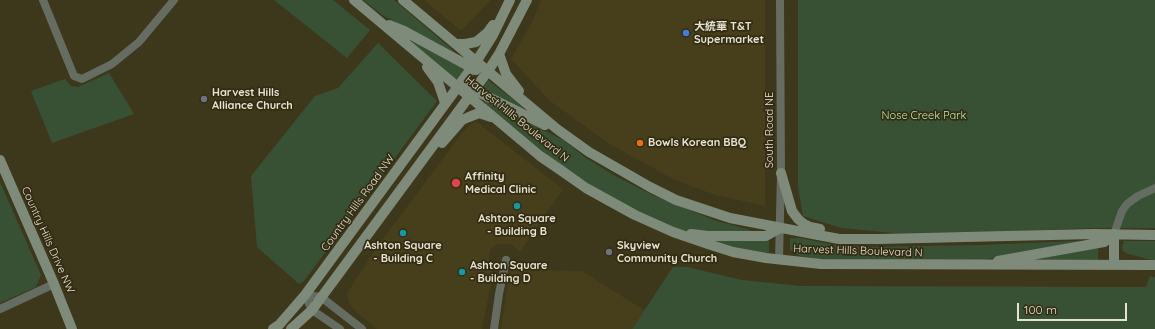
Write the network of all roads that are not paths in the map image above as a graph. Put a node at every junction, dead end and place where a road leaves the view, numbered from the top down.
1 (42, 0) edge
2 (174, 0) edge
3 (354, 0) edge
4 (403, 0) edge
5 (510, 0) edge
6 (527, 0) edge
7 (780, 0) edge
8 (380, 22) junction
9 (456, 44) junction
10 (411, 48) junction
11 (499, 54) junction
12 (474, 65) junction
13 (488, 71) junction
14 (458, 86) junction
15 (471, 93) junction
16 (445, 103) junction
17 (538, 113) junction
18 (496, 119) junction
19 (563, 134) junction
20 (425, 157) junction
21 (0, 160) edge
22 (781, 172) junction
23 (1155, 188) edge
24 (780, 228) junction
25 (673, 232) junction
26 (1114, 234) junction
27 (1155, 235) edge
28 (875, 239) junction
29 (506, 260) dead end
30 (779, 260) junction
31 (968, 265) junction
32 (1155, 265) edge
33 (1114, 266) junction
34 (54, 284) junction
35 (305, 295) junction
36 (321, 297) junction
37 (0, 309) edge
38 (312, 310) junction
39 (72, 329) edge
40 (273, 329) edge
41 (291, 329) edge
42 (340, 329) edge
43 (362, 329) edge
44 (494, 329) edge

1 - 2 street
3 - 8 main road, Harvest Hills Boulevard N
4 - 9 main road, Harvest Hills Boulevard N
5 - 9 main road
5 - 12 main road, Country Hills Road NW
6 - 11 main road
7 - 22 street, South Road NE
8 - 10 main road, Harvest Hills Boulevard N
8 - 12 main road
9 - 12 main road, Harvest Hills Boulevard N
10 - 14 main road, Harvest Hills Boulevard N
10 - 16 main road
11 - 13 main road
11 - 17 main road
12 - 13 main road
12 - 14 main road, Country Hills Road NW
13 - 15 main road
13 - 17 main road, Harvest Hills Boulevard N
14 - 15 main road
14 - 16 main road, Country Hills Road NW
15 - 18 main road, Harvest Hills Boulevard N
15 - 19 main road
15 - 20 main road
16 - 35 main road, Country Hills Road NW
17 - 19 main road, Harvest Hills Boulevard N
18 - 20 main road
18 - 25 main road, Harvest Hills Boulevard N
19 - 24 main road, Harvest Hills Boulevard N
20 - 36 main road
21 - 34 main road, Country Hills Drive NW
22 - 24 street, South Road NE
22 - 28 main road
23 - 26 street
24 - 25 main road
24 - 28 main road, Harvest Hills Boulevard N
24 - 30 street, South Road NE
25 - 30 main road, Harvest Hills Boulevard N
26 - 27 main road, Harvest Hills Boulevard N
26 - 28 main road, Harvest Hills Boulevard N
26 - 31 main road
26 - 33 main road
29 - 44 street
30 - 31 main road, Harvest Hills Boulevard N
31 - 33 main road, Harvest Hills Boulevard N
32 - 33 main road, Harvest Hills Boulevard N
34 - 37 street
34 - 39 main road, Country Hills Drive NW
35 - 36 street
35 - 38 street
35 - 40 main road, Country Hills Road NW
36 - 38 main road
36 - 43 street
38 - 41 main road
38 - 42 street

